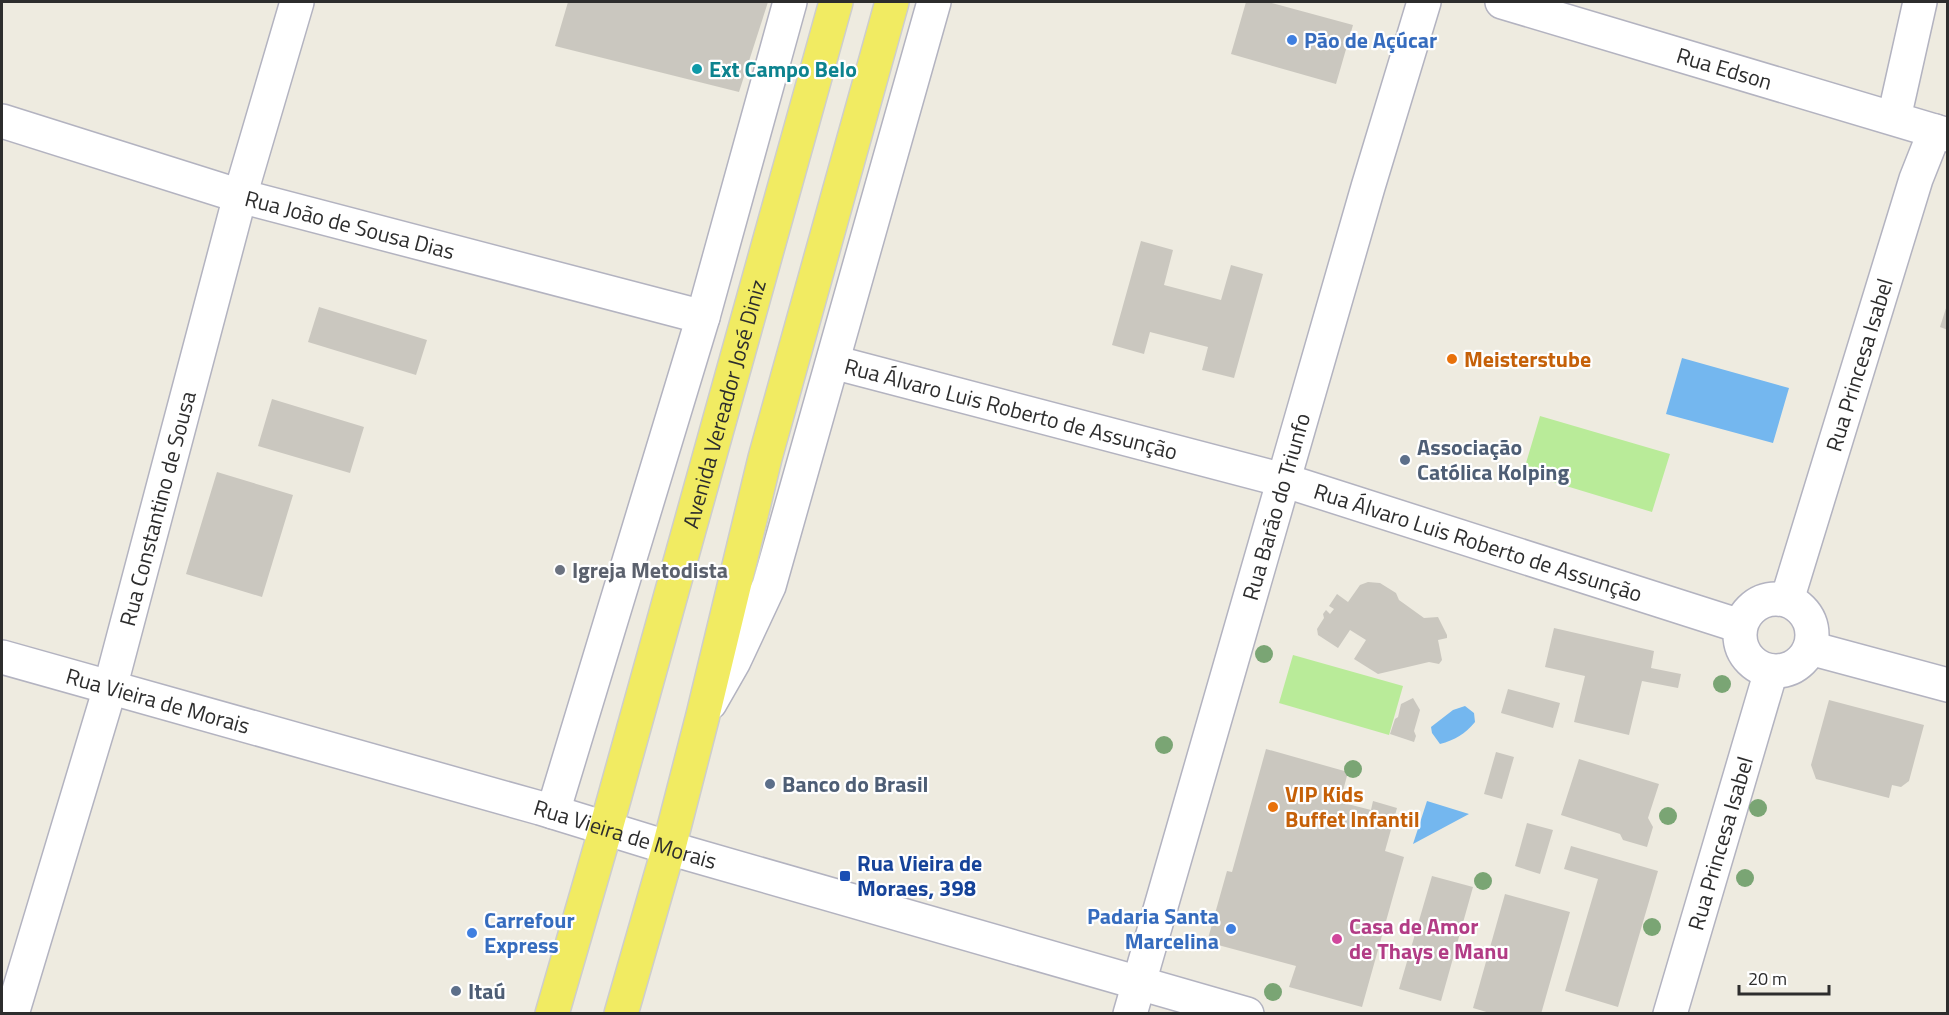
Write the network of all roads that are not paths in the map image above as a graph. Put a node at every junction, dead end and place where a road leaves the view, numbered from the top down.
1 (297, 2) edge
2 (790, 2) edge
3 (836, 2) edge
4 (892, 2) edge
5 (934, 2) edge
6 (1424, 2) edge
7 (1502, 2) edge
8 (1920, 2) edge
9 (1894, 118) junction
10 (2, 121) edge
11 (1941, 133) edge
12 (240, 196) junction
13 (703, 317) junction
14 (833, 362) junction
15 (1283, 480) junction
16 (1787, 600) junction
17 (1740, 626) junction
18 (1810, 648) junction
19 (2, 657) edge
20 (1771, 671) junction
21 (1947, 685) edge
22 (110, 688) junction
23 (703, 715) junction
24 (553, 812) junction
25 (606, 828) junction
26 (669, 847) junction
27 (1138, 981) junction
28 (12, 1014) edge
29 (552, 1014) edge
30 (621, 1014) edge
31 (1130, 1014) edge
32 (1247, 1014) edge
33 (1671, 1014) edge

1 - 12 street, Rua Constantino de Sousa
2 - 13 street, Avenida Vereador José Diniz
3 - 25 main road, Avenida Vereador José Diniz
4 - 23 main road
5 - 14 street
6 - 15 street, Rua Barão do Triunfo
7 - 9 street, Rua Edson
8 - 9 street
9 - 11 street, Rua Edson
10 - 12 street, Rua João de Sousa Dias
11 - 16 street, Rua Princesa Isabel
12 - 13 street, Rua João de Sousa Dias
12 - 22 street, Rua Constantino de Sousa
13 - 24 street, Avenida Vereador José Diniz
14 - 15 street, Rua Álvaro Luis Roberto de Assunção
14 - 23 street
15 - 17 street, Rua Álvaro Luis Roberto de Assunção
15 - 27 street, Rua Barão do Triunfo
16 - 17 street
16 - 18 street
17 - 20 street
18 - 20 street
18 - 21 street
19 - 22 street, Rua Vieira de Morais
20 - 33 street, Rua Princesa Isabel
22 - 24 street, Rua Vieira de Morais
22 - 28 street, Rua Constantino de Sousa
23 - 26 main road
24 - 25 street, Rua Vieira de Morais
25 - 26 street, Rua Vieira de Morais
25 - 29 main road, Avenida Vereador José Diniz
26 - 27 street, Rua Vieira de Morais
26 - 30 main road
27 - 31 street, Rua Barão do Triunfo
27 - 32 street, Rua Vieira de Morais

